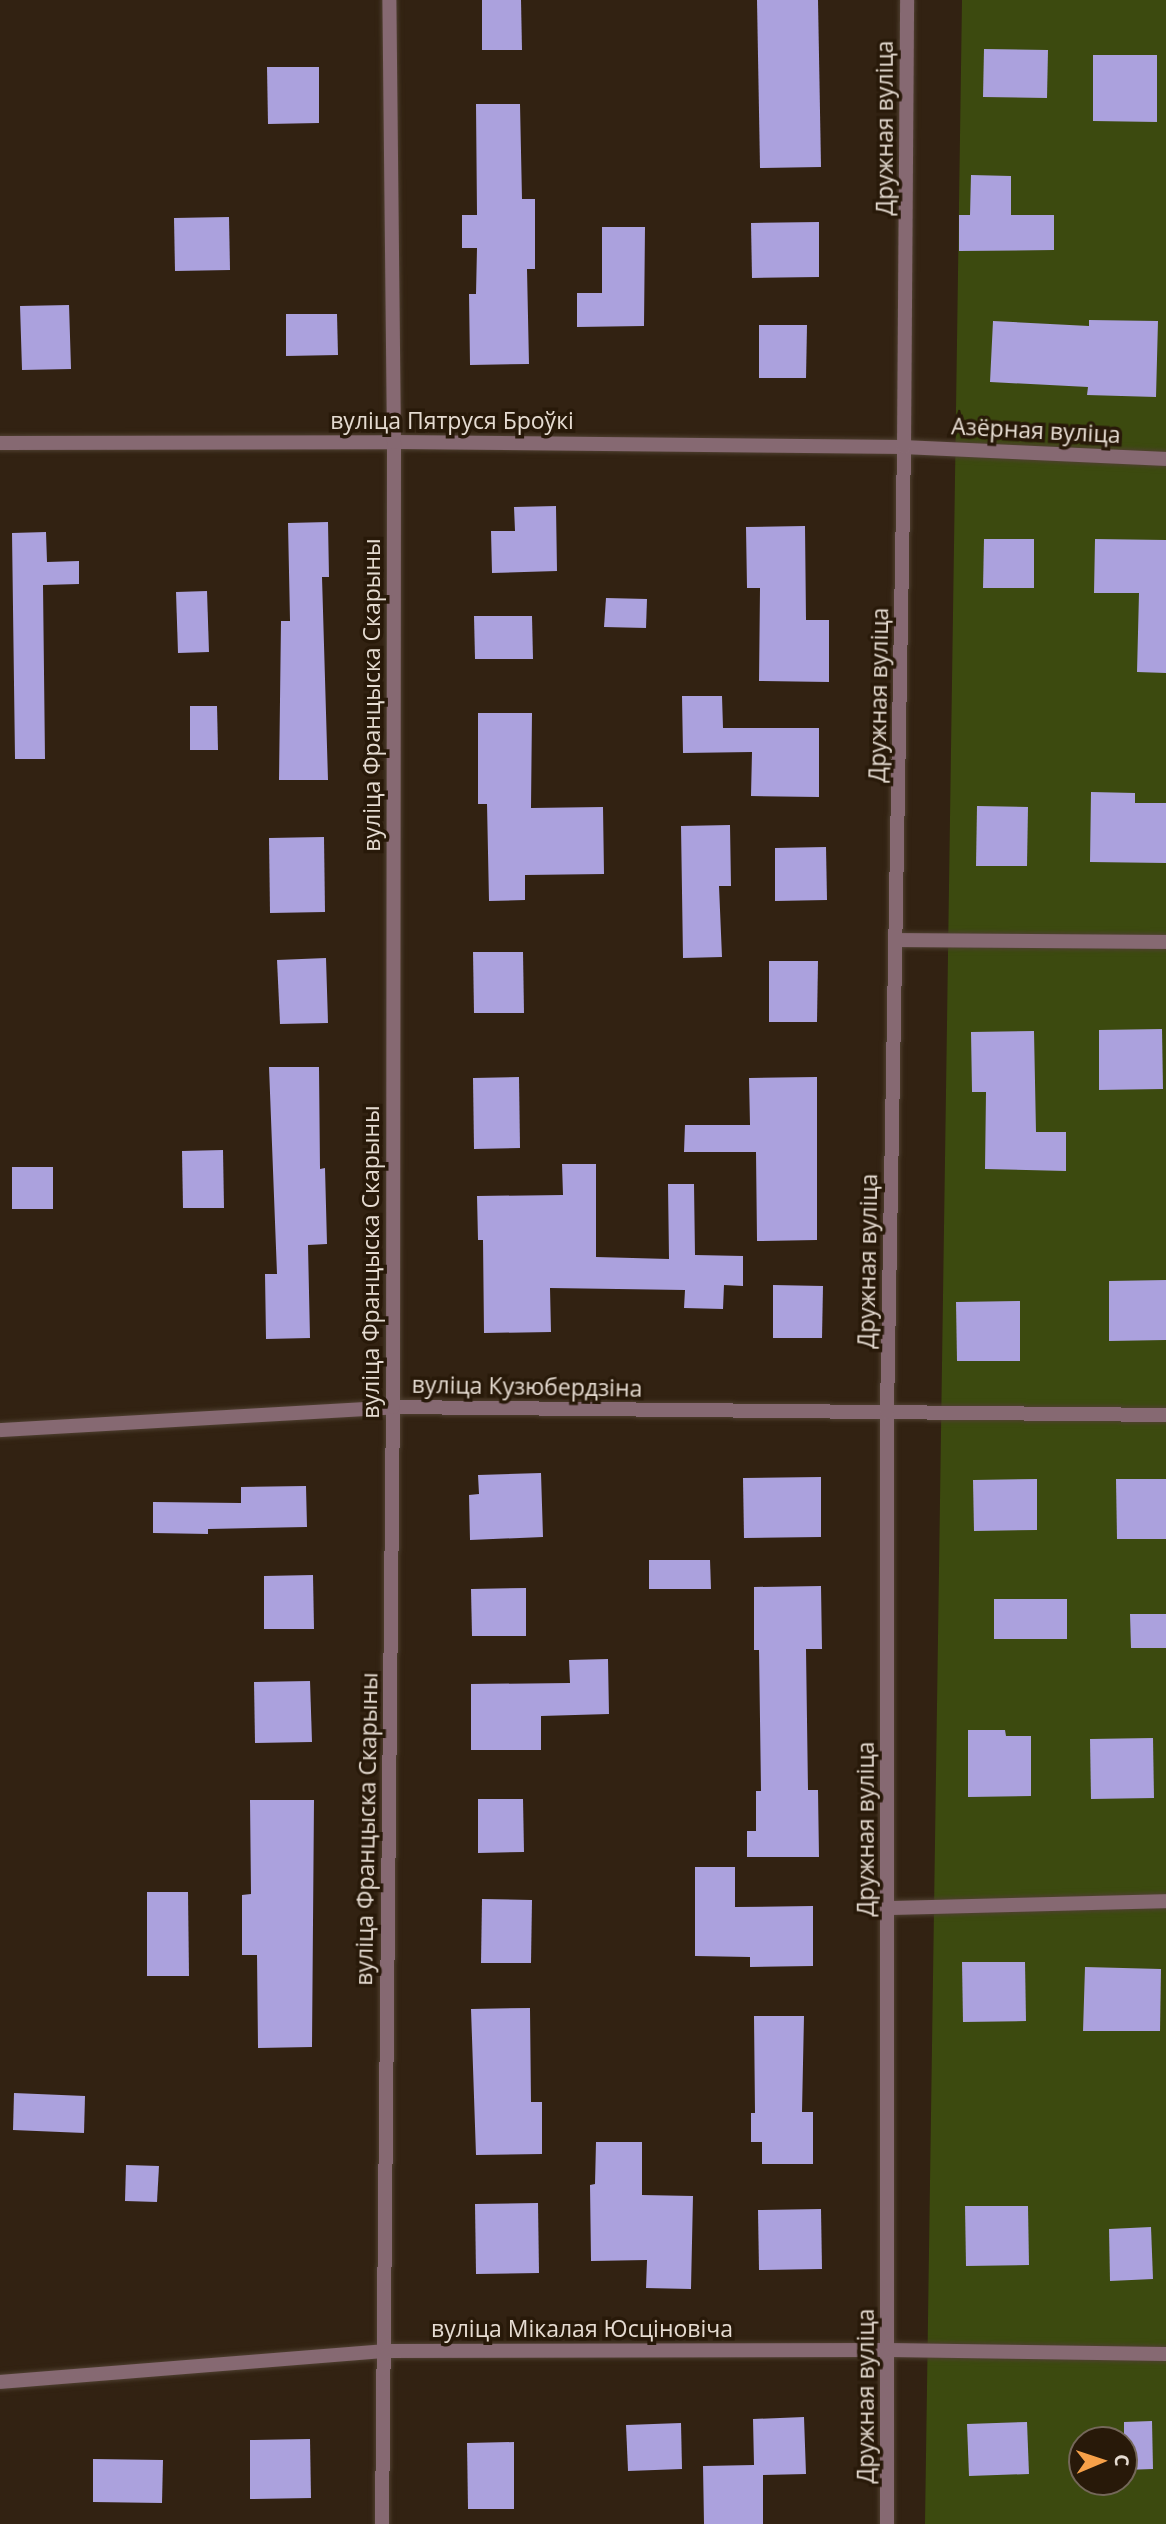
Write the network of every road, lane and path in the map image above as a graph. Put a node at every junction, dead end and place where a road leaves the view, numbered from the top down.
1 (389, 0) edge
2 (907, 0) edge
3 (394, 442) junction
4 (0, 443) edge
5 (904, 447) junction
6 (1166, 459) edge
7 (897, 940) junction
8 (1166, 942) edge
9 (393, 1407) junction
10 (887, 1412) junction
11 (1166, 1415) edge
12 (0, 1430) edge
13 (1166, 1901) edge
14 (888, 1908) junction
15 (888, 2350) junction
16 (383, 2351) junction
17 (1166, 2354) edge
18 (0, 2382) edge
19 (382, 2524) edge
20 (887, 2524) edge

1 - 3 street, вуліца Францыска Скарыны
2 - 5 street, Дружная вуліца
3 - 4 street, вуліца Пятруся Броўкі
3 - 5 street, вуліца Пятруся Броўкі
3 - 9 street, вуліца Францыска Скарыны
5 - 6 street, Азёрная вуліца
5 - 7 street, Дружная вуліца
7 - 8 street
7 - 10 street, Дружная вуліца
9 - 10 street, вуліца Кузюбердзіна
9 - 12 street, вуліца Кузюбердзіна
9 - 16 street, вуліца Францыска Скарыны
10 - 11 street, вуліца Кузюбердзіна
10 - 14 street, Дружная вуліца
13 - 14 street
14 - 15 street, Дружная вуліца
15 - 16 street, вуліца Мікалая Юсціновіча
15 - 17 street, вуліца Мікалая Юсціновіча
15 - 20 street, Дружная вуліца
16 - 18 street, вуліца Мікалая Юсціновіча
16 - 19 street, вуліца Францыска Скарыны

